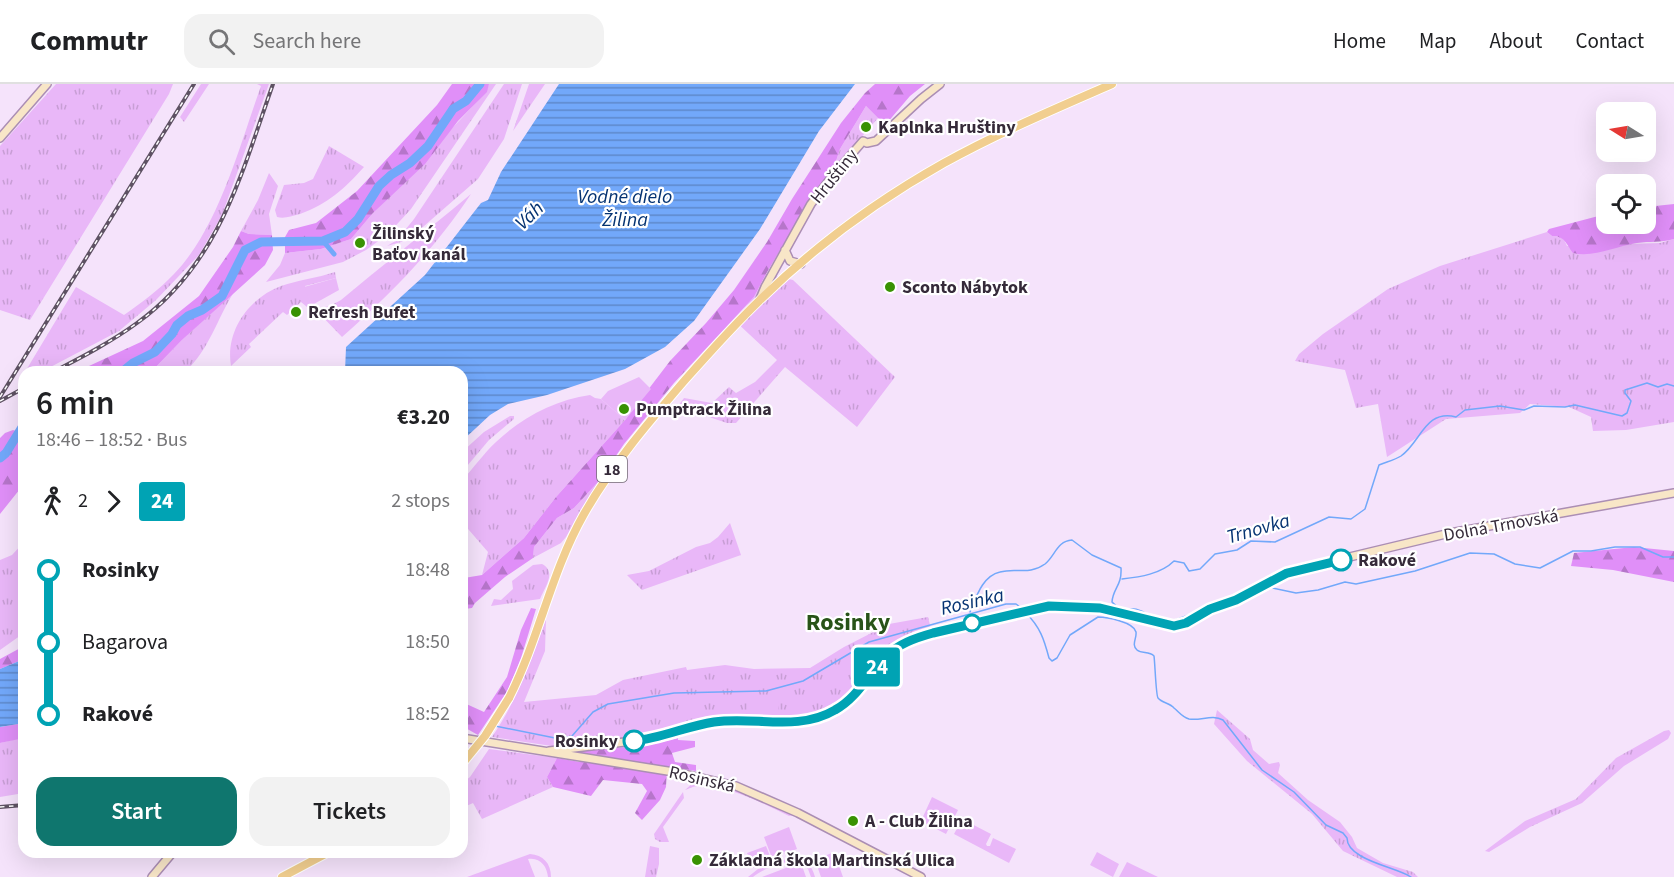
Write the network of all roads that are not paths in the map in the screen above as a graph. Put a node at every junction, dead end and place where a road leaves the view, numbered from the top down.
1 (47, 84) edge
2 (940, 84) edge
3 (1112, 84) edge
4 (0, 138) edge
5 (785, 250) junction
6 (801, 264) junction
7 (760, 299) junction
8 (1674, 493) edge
9 (468, 739) edge
10 (549, 751) junction
11 (468, 757) edge
12 (168, 858) edge
13 (318, 858) edge
14 (152, 877) edge
15 (282, 877) edge
16 (921, 877) edge

1 - 4 street
2 - 5 street, Hruštiny
3 - 6 main road, 18
5 - 6 street
5 - 7 street, Hruštiny
6 - 7 main road, 18
7 - 11 main road, 18, bridge
8 - 10 street, Dolná Trnovská
9 - 10 street, Rosinská
10 - 16 street, Rosinská
12 - 14 street
13 - 15 main road

